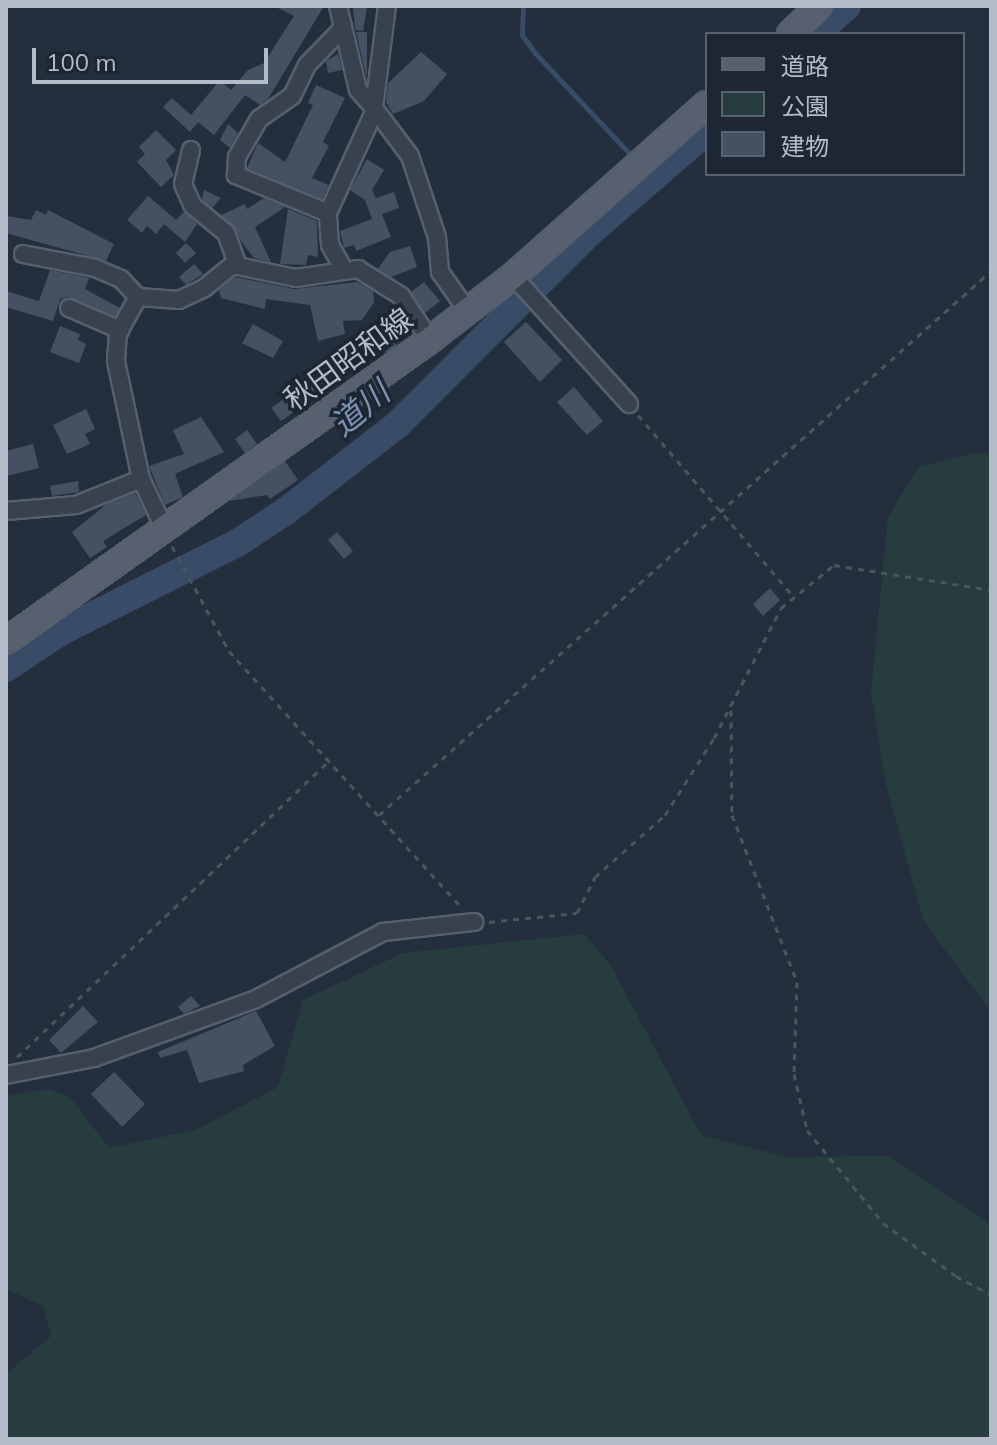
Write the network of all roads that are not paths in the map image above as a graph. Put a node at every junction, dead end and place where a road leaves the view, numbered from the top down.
1 (338, 6) edge
2 (387, 6) edge
3 (819, 6) edge
4 (343, 28) junction
5 (792, 32) edge
6 (705, 106) edge
7 (374, 109) junction
8 (191, 150) dead end
9 (328, 213) junction
10 (23, 254) dead end
11 (238, 266) junction
12 (344, 270) junction
13 (513, 276) junction
14 (138, 297) junction
15 (69, 308) dead end
16 (467, 310) junction
17 (120, 330) junction
18 (430, 340) junction
19 (629, 404) road end
20 (141, 479) junction
21 (6, 511) edge
22 (164, 528) junction
23 (6, 641) edge
24 (474, 922) road end
25 (6, 1075) edge

1 - 4 street
2 - 7 street
3 - 5 main road
4 - 7 street
4 - 9 street
6 - 13 main road, 秋田昭和線
7 - 9 street
7 - 16 street
8 - 11 street
9 - 12 street
10 - 14 street
11 - 12 street
11 - 14 street
12 - 18 street
13 - 16 main road, 秋田昭和線
13 - 19 street
14 - 17 street
15 - 17 street
16 - 18 main road, 秋田昭和線
17 - 20 street
18 - 22 main road, 秋田昭和線
20 - 21 street
20 - 22 street
22 - 23 main road, 秋田昭和線
24 - 25 street

